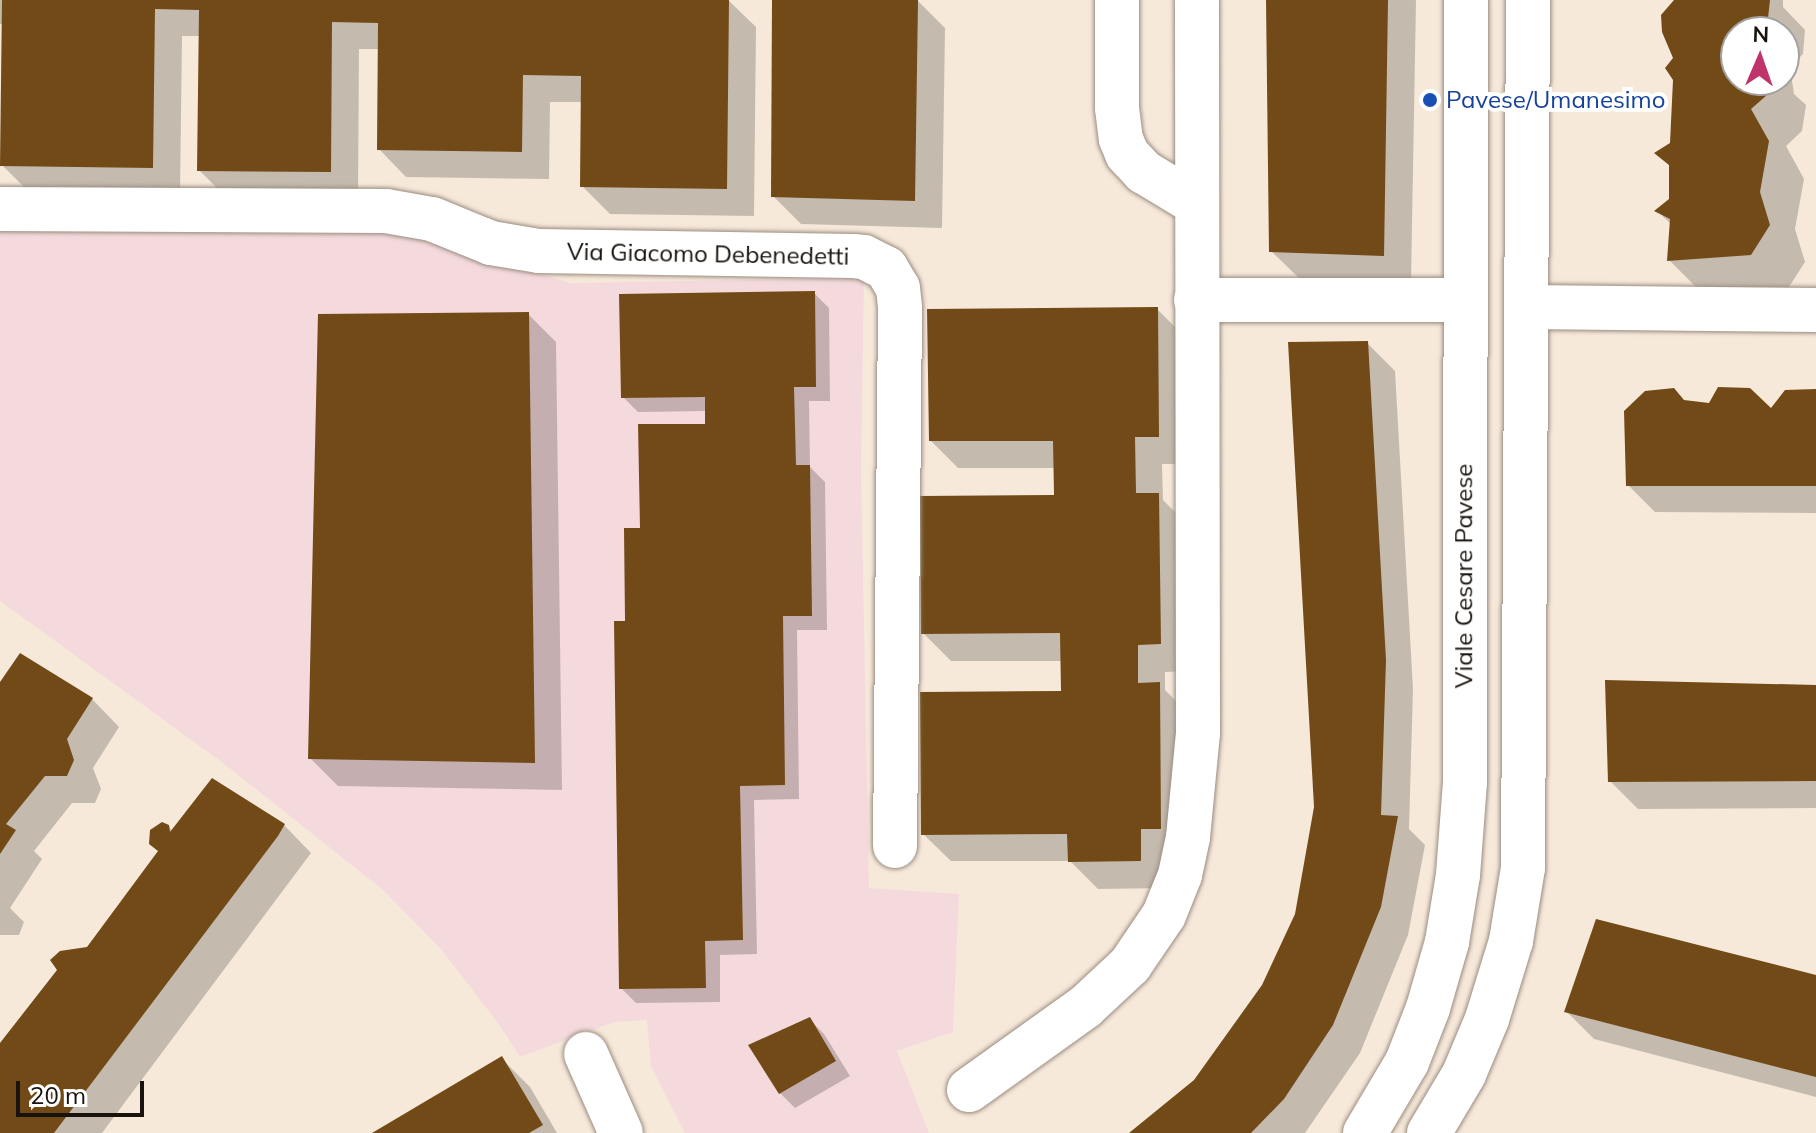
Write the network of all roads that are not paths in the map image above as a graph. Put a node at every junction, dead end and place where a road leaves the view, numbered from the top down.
1 (1117, 0) edge
2 (1197, 0) edge
3 (1466, 0) edge
4 (1528, 0) edge
5 (1197, 204) junction
6 (0, 209) edge
7 (1196, 300) junction
8 (1464, 300) junction
9 (1528, 307) junction
10 (1816, 310) edge
11 (1526, 745) junction
12 (1465, 747) junction
13 (895, 846) dead end
14 (586, 1054) dead end
15 (969, 1090) dead end
16 (621, 1133) edge
17 (1365, 1133) edge
18 (1429, 1133) edge

1 - 5 street
2 - 5 street
3 - 8 street, Viale Cesare Pavese
4 - 9 street
5 - 7 street
6 - 13 street, Via Giacomo Debenedetti
7 - 8 street
7 - 15 street
8 - 12 street, Viale Cesare Pavese
9 - 10 street
9 - 11 street
11 - 12 street
11 - 18 street
12 - 17 street, Viale Cesare Pavese
14 - 16 street

